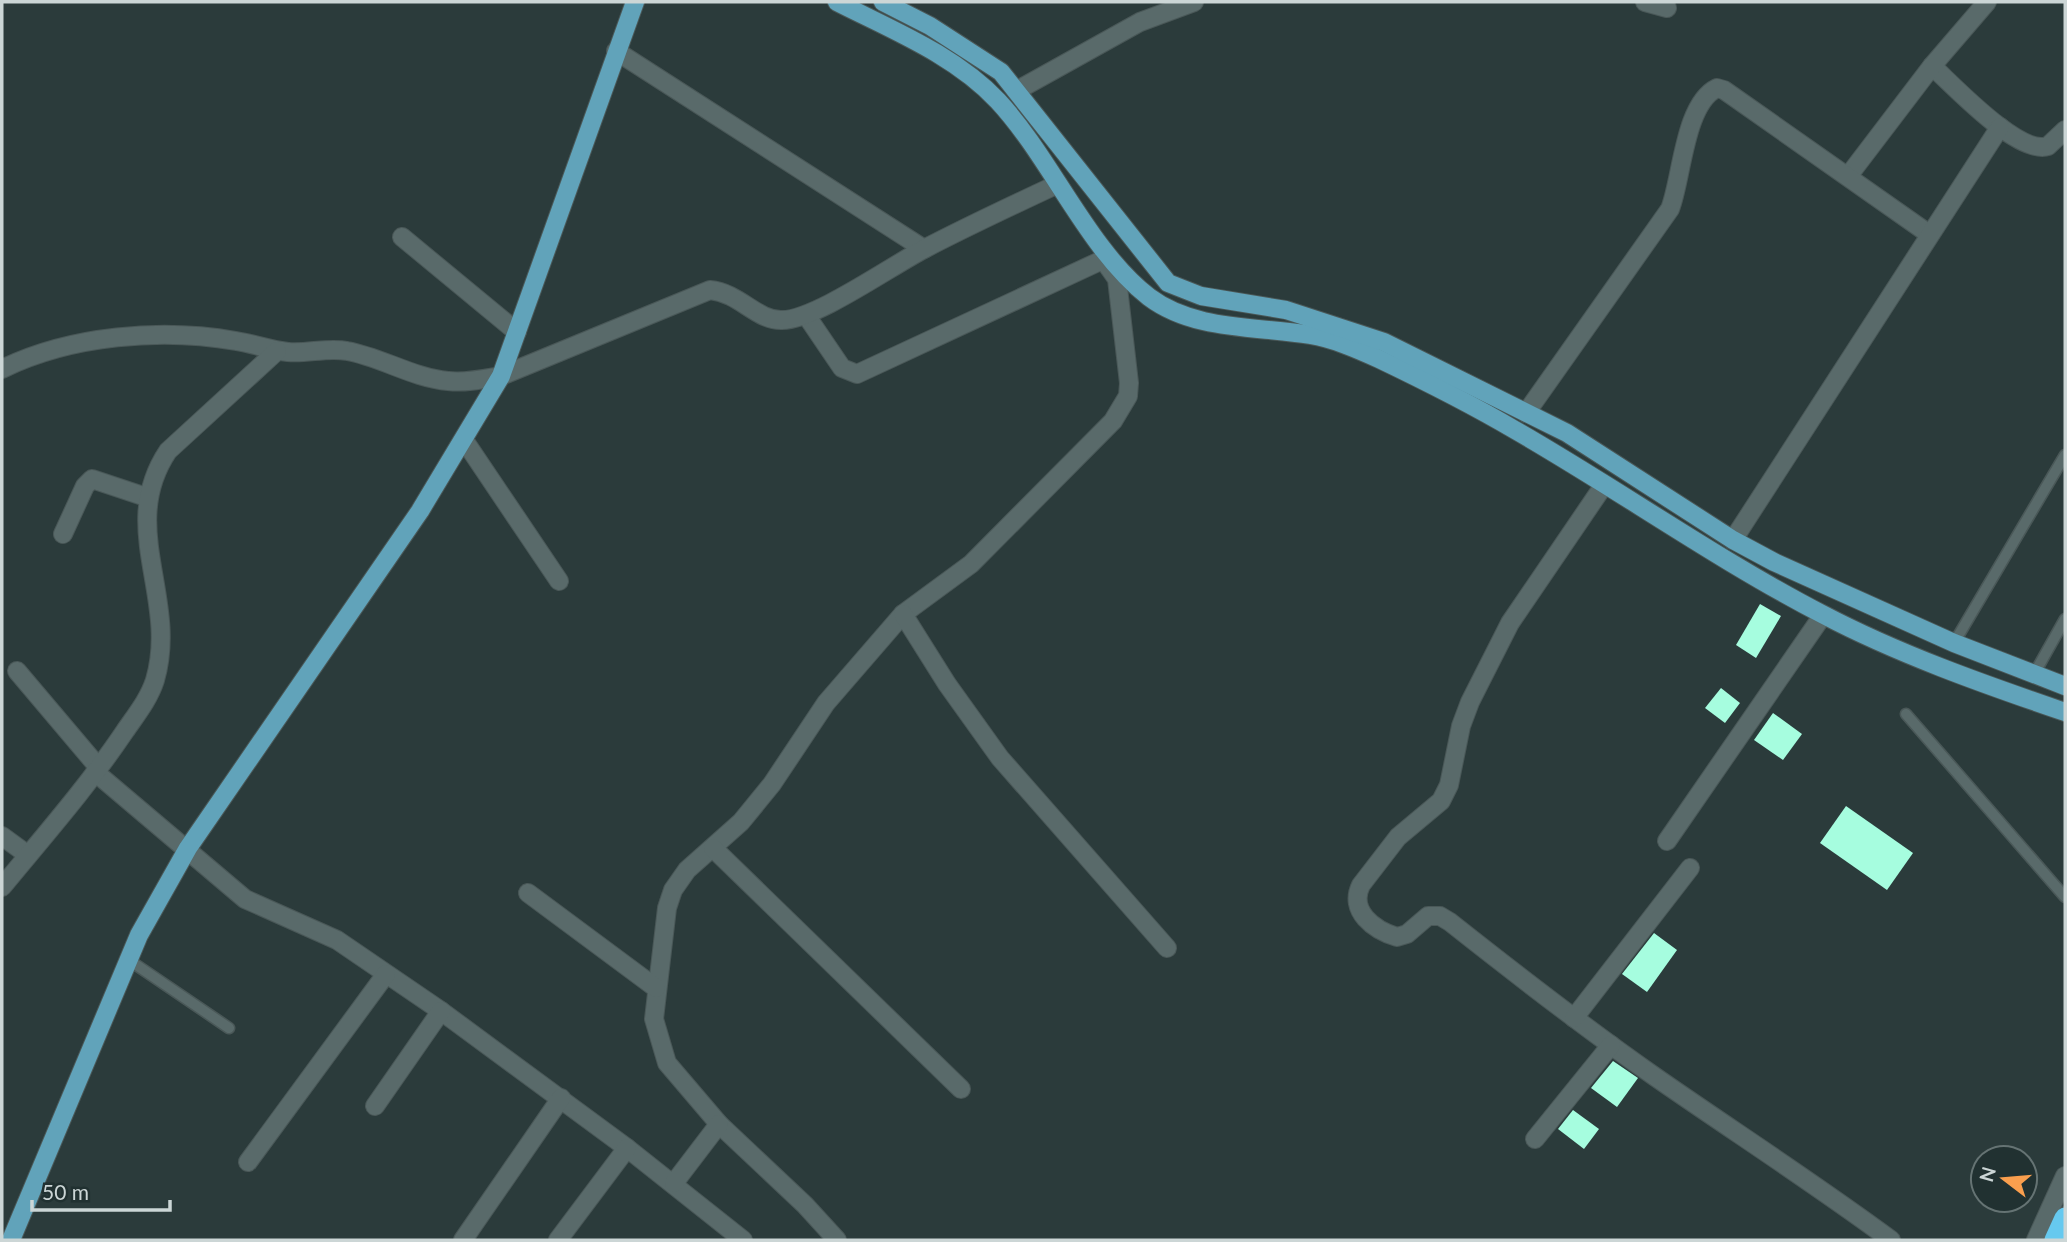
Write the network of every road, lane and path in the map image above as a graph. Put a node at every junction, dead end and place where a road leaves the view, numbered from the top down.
1 (635, 2) edge
2 (837, 2) edge
3 (883, 2) edge
4 (1153, 2) edge
5 (1194, 2) edge
6 (1645, 2) edge
7 (1987, 2) edge
8 (1667, 8) dead end
9 (1140, 22) junction
10 (616, 51) junction
11 (1932, 66) junction
12 (1016, 91) junction
13 (2000, 127) junction
14 (2065, 130) edge
15 (1849, 175) junction
16 (1058, 184) junction
17 (1929, 234) junction
18 (402, 237) dead end
19 (924, 248) junction
20 (806, 315) junction
21 (517, 331) junction
22 (277, 351) junction
23 (2, 369) edge
24 (501, 376) junction
25 (1526, 413) junction
26 (464, 440) junction
27 (2065, 454) edge
28 (1604, 485) junction
29 (146, 497) junction
30 (63, 534) dead end
31 (1733, 540) junction
32 (559, 582) dead end
33 (903, 614) junction
34 (1824, 615) junction
35 (2065, 619) edge
36 (1954, 643) junction
37 (18, 671) dead end
38 (2033, 676) junction
39 (2065, 686) edge
40 (2065, 712) edge
41 (1906, 714) dead end
42 (97, 770) junction
43 (2, 836) edge
44 (1667, 841) dead end
45 (188, 848) junction
46 (713, 848) junction
47 (28, 855) junction
48 (1690, 868) dead end
49 (2, 887) edge
50 (528, 893) dead end
51 (2065, 897) edge
52 (1167, 948) dead end
53 (129, 960) junction
54 (386, 974) junction
55 (656, 988) junction
56 (441, 1012) junction
57 (1574, 1018) junction
58 (229, 1028) dead end
59 (1611, 1045) junction
60 (961, 1089) dead end
61 (561, 1098) junction
62 (375, 1106) dead end
63 (719, 1124) junction
64 (1535, 1139) dead end
65 (628, 1148) junction
66 (248, 1162) dead end
67 (2065, 1176) edge
68 (674, 1183) junction
69 (2065, 1218) edge
70 (12, 1240) edge
71 (463, 1240) edge
72 (558, 1240) edge
73 (743, 1240) edge
74 (837, 1240) edge
75 (1891, 1240) edge
76 (2036, 1240) edge
77 (2055, 1240) edge

1 - 10 main road
2 - 16 main road
3 - 12 main road
4 - 9 street
5 - 9 street
6 - 8 street
7 - 11 street
9 - 12 street
10 - 19 street
10 - 21 main road
11 - 13 street
11 - 15 street
12 - 25 main road
13 - 14 street
13 - 17 street
15 - 17 street
15 - 25 street
16 - 19 street
16 - 28 main road
17 - 31 street
18 - 21 street
19 - 20 street
20 - 24 street
20 - 33 street
21 - 24 main road
22 - 23 street
22 - 24 street
22 - 29 street
24 - 26 main road
25 - 31 main road
26 - 32 street
26 - 45 main road
27 - 36 lane
28 - 34 main road
28 - 57 street
29 - 30 street
29 - 42 street
31 - 36 main road
33 - 46 street
33 - 52 street
34 - 40 main road
34 - 44 street
35 - 38 lane
36 - 38 main road
37 - 42 street
38 - 39 main road
41 - 51 lane
42 - 45 street
42 - 47 street
43 - 47 street
45 - 53 main road
45 - 54 street
46 - 55 street
46 - 60 street
47 - 49 street
48 - 57 street
50 - 55 street
53 - 58 lane
53 - 70 main road
54 - 56 street
54 - 66 street
55 - 63 street
56 - 61 street
56 - 62 street
57 - 59 street
59 - 64 street
59 - 75 street
61 - 65 street
61 - 71 street
63 - 68 street
63 - 74 street
65 - 68 street
65 - 72 street
67 - 76 street
68 - 73 street
69 - 77 highway

